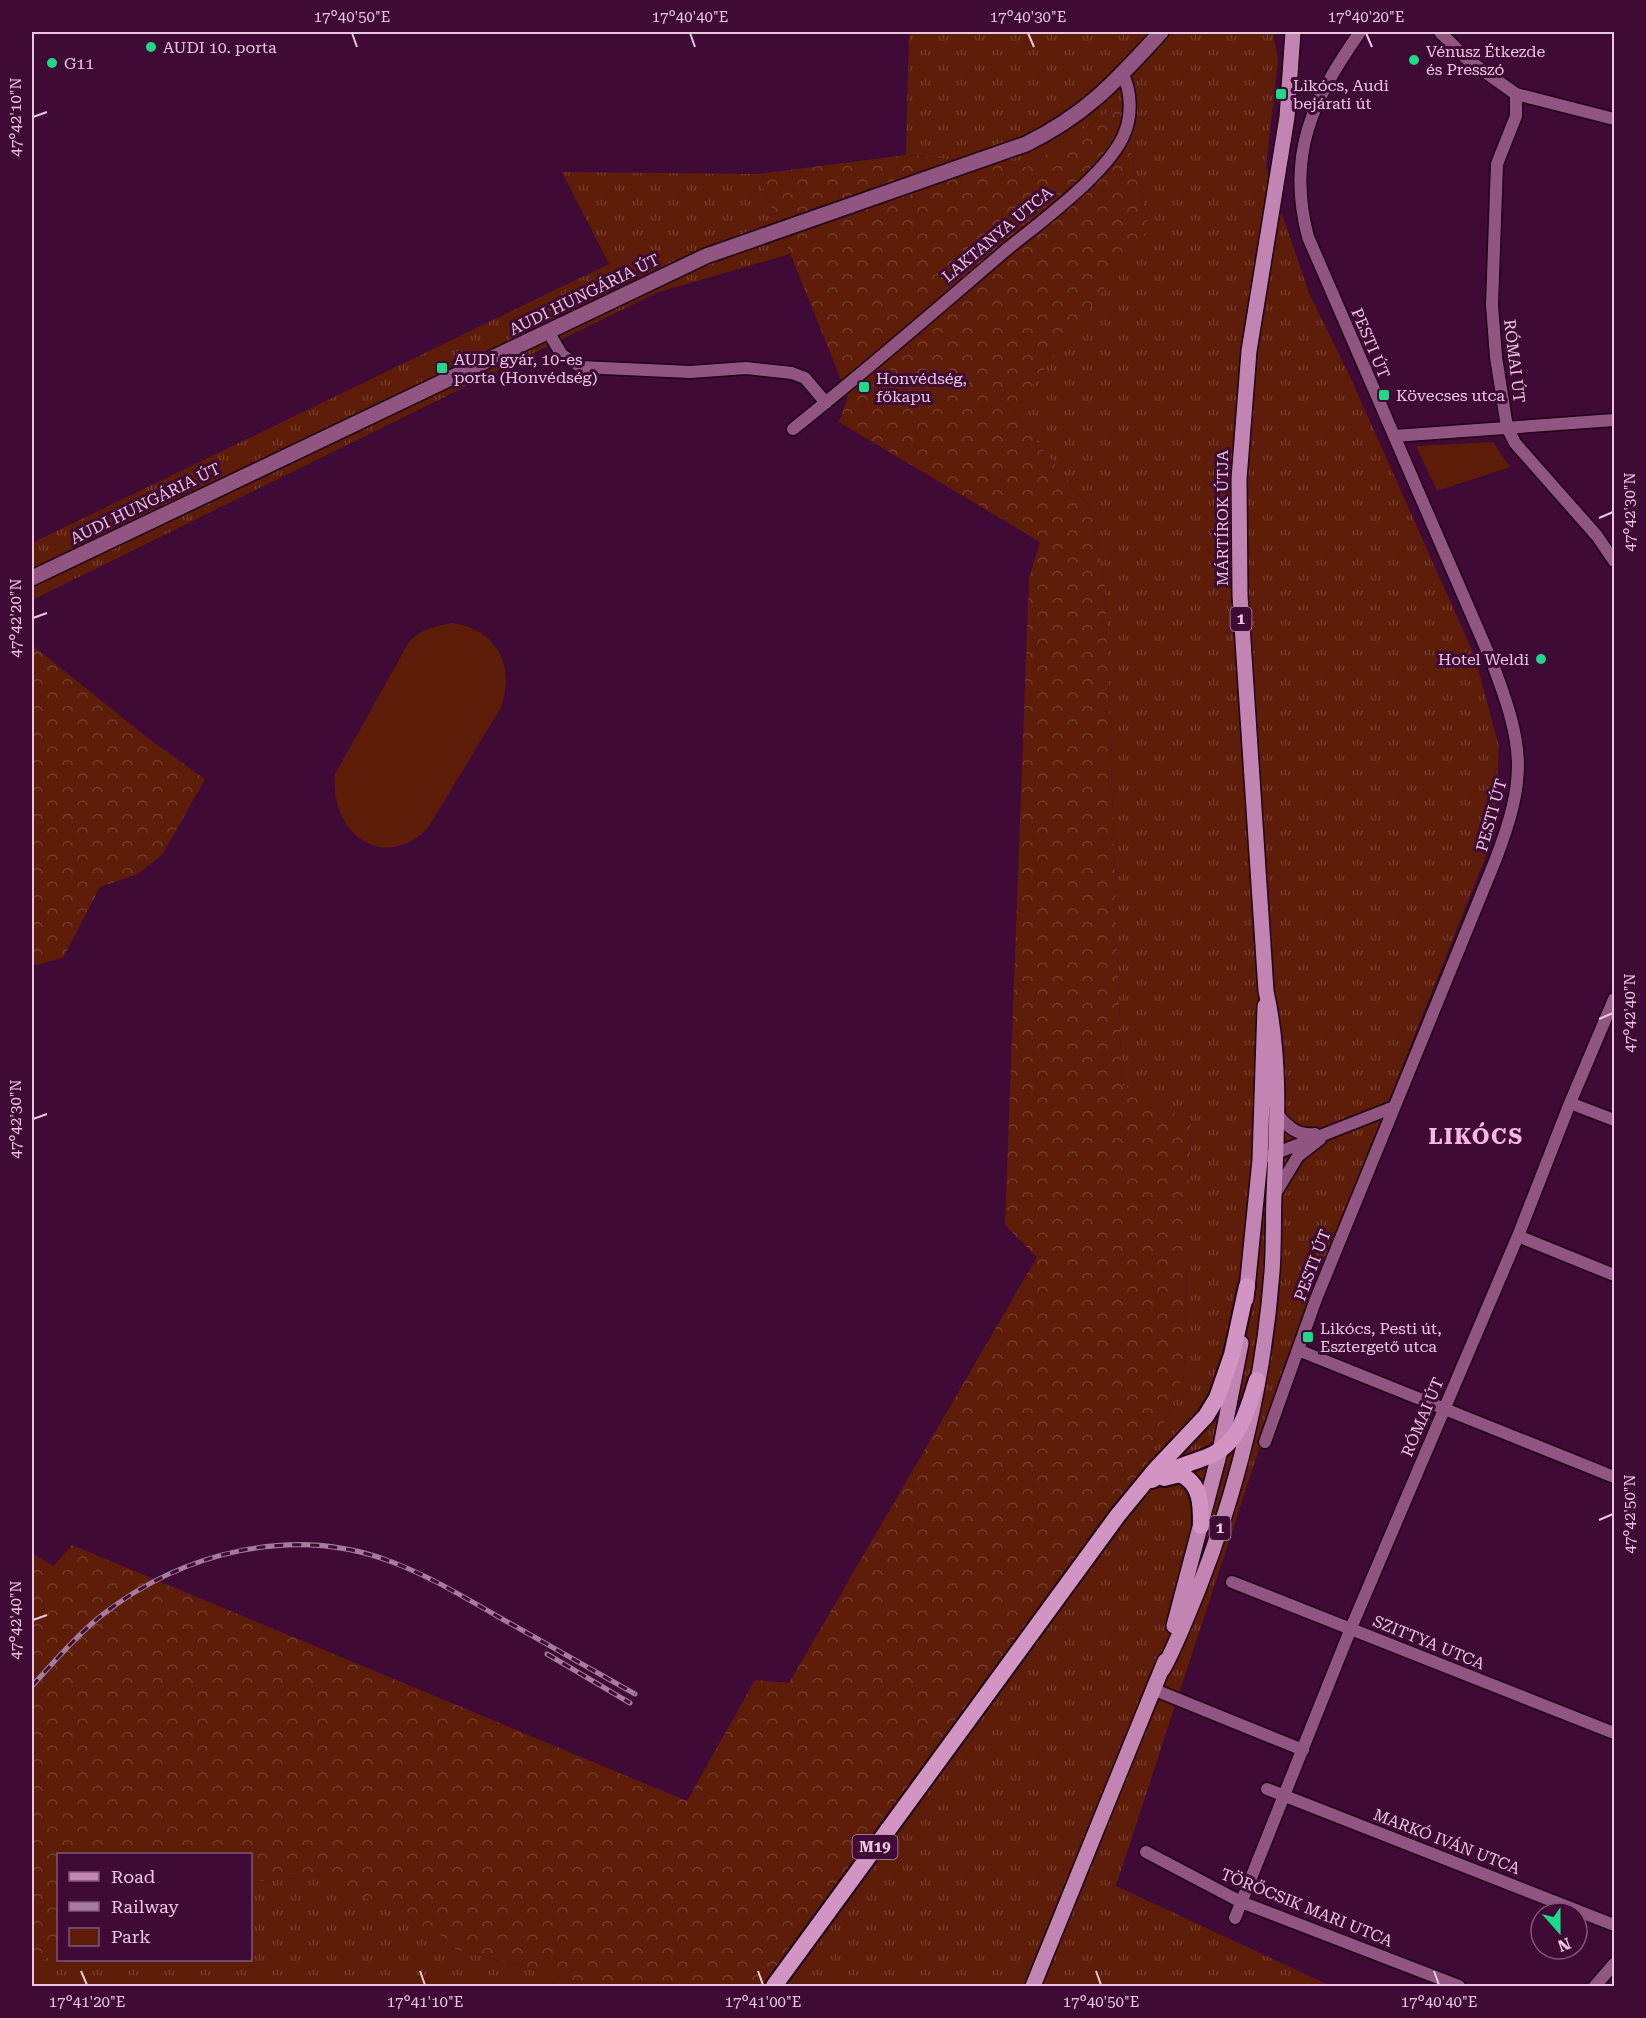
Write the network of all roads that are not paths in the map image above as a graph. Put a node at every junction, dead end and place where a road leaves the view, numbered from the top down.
1 (1161, 32) edge
2 (1293, 32) edge
3 (1298, 32) edge
4 (1360, 32) edge
5 (1440, 32) edge
6 (1294, 48) junction
7 (1123, 75) junction
8 (1516, 93) junction
9 (1614, 119) edge
10 (549, 333) junction
11 (826, 403) junction
12 (1614, 420) edge
13 (1508, 427) junction
14 (793, 429) dead end
15 (1394, 436) junction
16 (1614, 561) edge
17 (32, 578) edge
18 (1266, 991) junction
19 (1614, 999) edge
20 (1570, 1103) junction
21 (1394, 1107) junction
22 (1277, 1114) junction
23 (1614, 1120) edge
24 (1331, 1132) junction
25 (1276, 1152) junction
26 (1260, 1160) junction
27 (1274, 1195) junction
28 (1518, 1236) junction
29 (1614, 1275) edge
30 (1247, 1286) junction
31 (1298, 1350) junction
32 (1257, 1380) junction
33 (1442, 1410) junction
34 (1265, 1442) dead end
35 (1220, 1451) junction
36 (1614, 1477) edge
37 (1144, 1486) junction
38 (1201, 1526) junction
39 (1232, 1582) dead end
40 (1351, 1628) junction
41 (1163, 1669) junction
42 (1155, 1690) junction
43 (1614, 1733) edge
44 (1303, 1750) junction
45 (1267, 1789) dead end
46 (1285, 1796) junction
47 (1146, 1852) dead end
48 (1241, 1902) junction
49 (1235, 1918) dead end
50 (1614, 1925) edge
51 (1614, 1964) edge
52 (774, 1986) edge
53 (1033, 1986) edge
54 (1459, 1986) edge
55 (1595, 1986) edge

1 - 7 street
2 - 6 main road, MÁRTÍROK ÚTJA / 1
3 - 6 main road, MÁRTÍROK ÚTJA / 1
4 - 15 street, PESTI ÚT
5 - 8 street
6 - 18 main road, MÁRTÍROK ÚTJA / 1
7 - 10 street, AUDI HUNGÁRIA ÚT
7 - 11 street, LAKTANYA UTCA
8 - 9 street
8 - 13 street, RÓMAI ÚT
10 - 11 street
10 - 17 street, AUDI HUNGÁRIA ÚT
11 - 14 street, LAKTANYA UTCA
12 - 13 street
13 - 15 street
13 - 16 street, RÓMAI ÚT
15 - 21 street, PESTI ÚT
18 - 22 main road, 1
18 - 26 main road, 1
19 - 20 street, RÓMAI ÚT
20 - 23 street
20 - 28 street, RÓMAI ÚT
21 - 24 street
21 - 31 street, PESTI ÚT
22 - 24 street
22 - 25 main road, 1
24 - 25 street
24 - 27 street
25 - 26 street
25 - 27 main road, 1
26 - 30 main road, 1
27 - 32 main road, 1
28 - 29 street
28 - 33 street, RÓMAI ÚT
30 - 35 main road, 1
30 - 37 highway
31 - 33 street
31 - 34 street, PESTI ÚT
32 - 35 highway
32 - 41 main road, 1
33 - 36 street
33 - 40 street, RÓMAI ÚT
35 - 37 highway
35 - 38 main road, 1
37 - 38 highway
37 - 52 highway, M19
38 - 41 main road, 1
39 - 40 street, SZITTYA UTCA
40 - 43 street, SZITTYA UTCA
40 - 44 street, RÓMAI ÚT
41 - 42 main road, 1
42 - 44 street
42 - 53 main road, 1
44 - 46 street, RÓMAI ÚT
45 - 46 street, MARKÓ IVÁN UTCA
46 - 48 street, RÓMAI ÚT
46 - 50 street, MARKÓ IVÁN UTCA
47 - 48 street, TÖRŐCSIK MARI UTCA
48 - 49 street, RÓMAI ÚT
48 - 54 street, TÖRŐCSIK MARI UTCA
51 - 55 street

